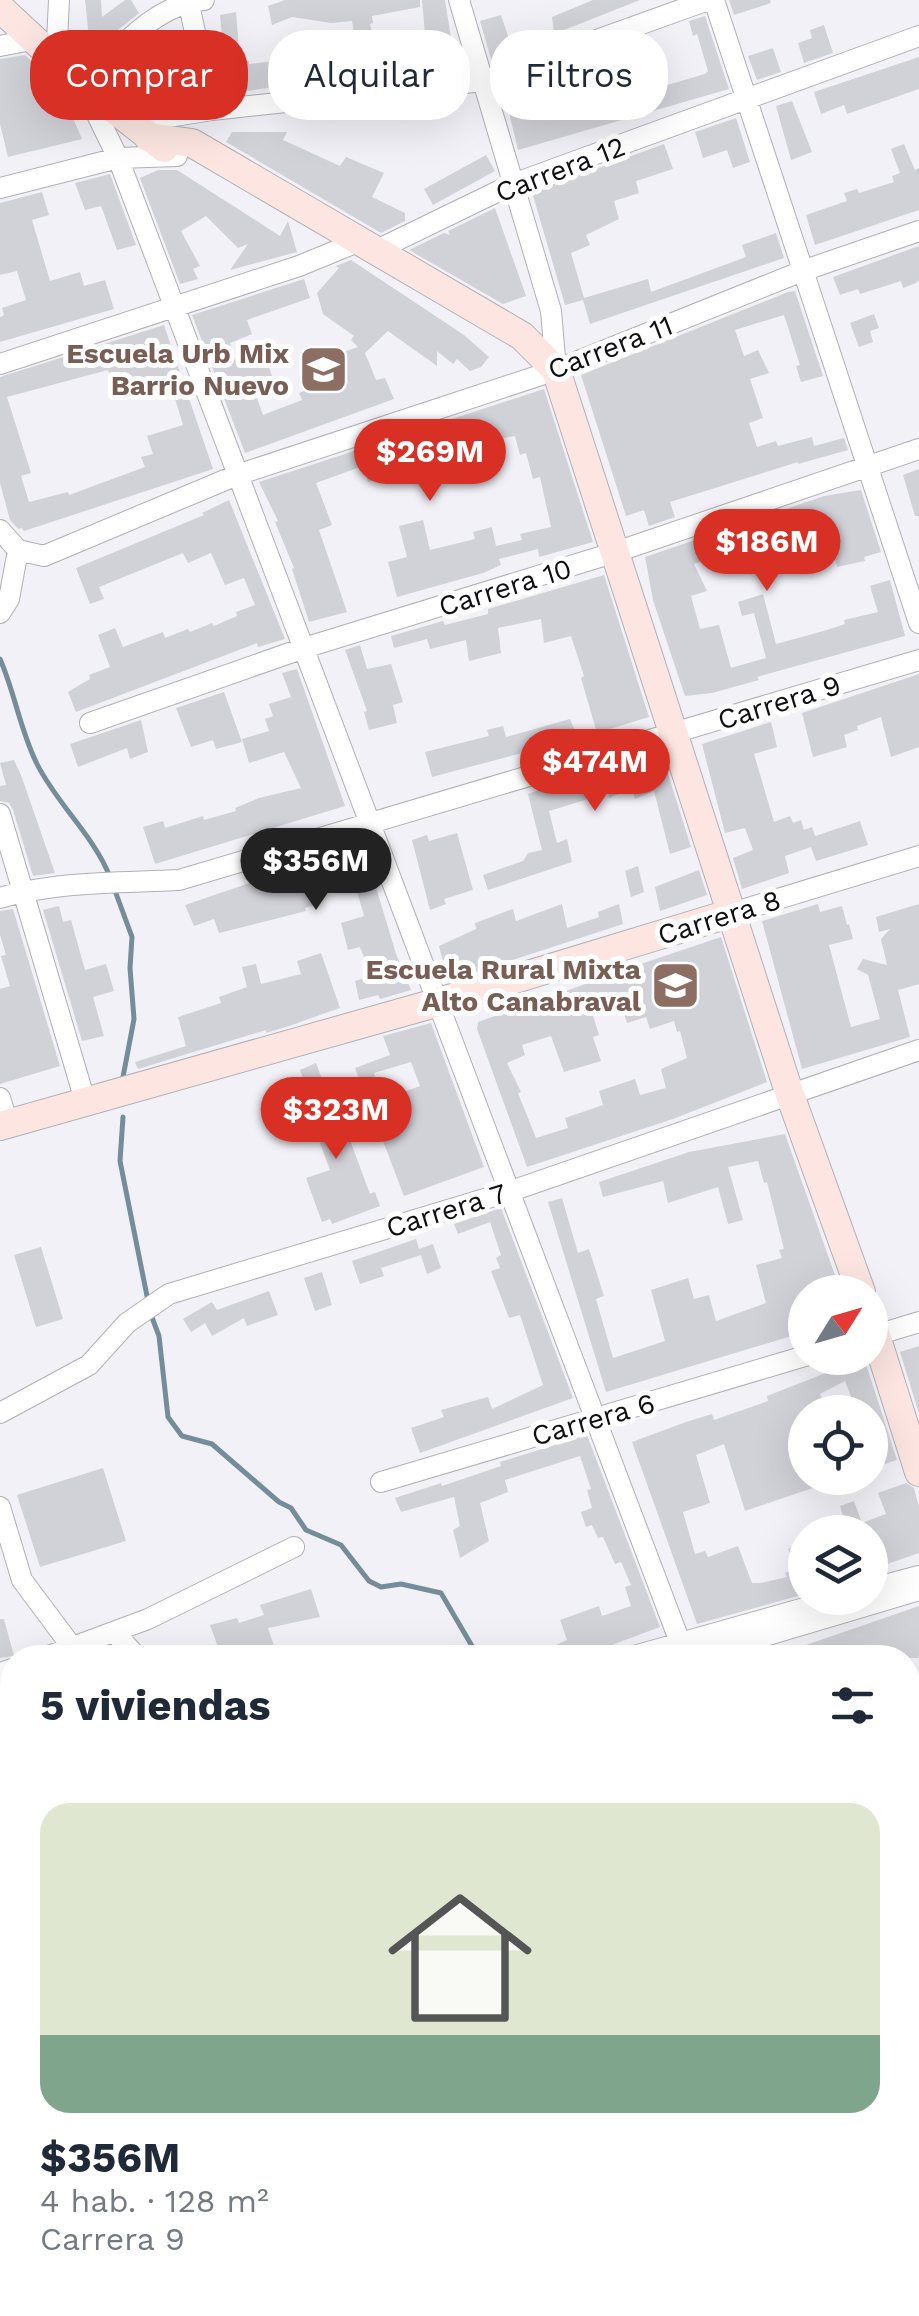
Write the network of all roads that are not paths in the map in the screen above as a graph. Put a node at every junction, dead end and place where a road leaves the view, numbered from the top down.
1 (60, 0) edge
2 (204, 0) edge
3 (458, 0) edge
4 (711, 0) edge
5 (188, 1) edge
6 (0, 8) edge
7 (58, 30) edge
8 (139, 30) edge
9 (194, 30) edge
10 (919, 36) edge
11 (30, 39) edge
12 (30, 40) edge
13 (0, 46) edge
14 (482, 80) junction
15 (748, 100) junction
16 (248, 106) edge
17 (100, 120) edge
18 (127, 120) edge
19 (176, 120) edge
20 (139, 130) junction
21 (177, 156) junction
22 (118, 158) junction
23 (514, 184) junction
24 (0, 188) edge
25 (919, 231) edge
26 (358, 248) junction
27 (804, 270) junction
28 (175, 307) junction
29 (0, 364) edge
30 (556, 370) junction
31 (919, 450) edge
32 (866, 467) junction
33 (237, 475) junction
34 (0, 530) edge
35 (18, 550) junction
36 (616, 552) junction
37 (0, 613) edge
38 (919, 622) edge
39 (304, 648) junction
40 (919, 660) edge
41 (90, 723) dead end
42 (674, 733) junction
43 (0, 814) edge
44 (371, 822) junction
45 (919, 856) edge
46 (25, 891) junction
47 (0, 898) edge
48 (732, 913) junction
49 (440, 1002) junction
50 (919, 1050) edge
51 (790, 1095) junction
52 (86, 1104) junction
53 (3, 1116) edge
54 (512, 1191) junction
55 (855, 1275) edge
56 (919, 1322) edge
57 (888, 1327) edge
58 (788, 1361) edge
59 (887, 1375) edge
60 (0, 1413) edge
61 (598, 1418) junction
62 (919, 1472) edge
63 (381, 1482) dead end
64 (0, 1507) edge
65 (294, 1548) dead end
66 (919, 1576) edge
67 (888, 1584) edge
68 (919, 1590) edge
69 (792, 1615) edge
70 (148, 1619) junction
71 (114, 1632) junction
72 (71, 1645) edge
73 (78, 1645) edge
74 (128, 1645) edge
75 (140, 1645) edge
76 (683, 1645) edge
77 (706, 1645) edge
78 (712, 1645) edge

1 - 7 street
2 - 5 street
3 - 14 street
4 - 14 street
4 - 15 street
5 - 8 street
5 - 9 street
6 - 11 main road
10 - 15 street, Carrera 12
12 - 13 street
14 - 16 street
14 - 23 street
15 - 23 street, Carrera 12
15 - 27 street
17 - 22 street
18 - 20 main road
19 - 20 street
20 - 21 main road
20 - 26 main road
21 - 22 street
21 - 26 main road
22 - 24 street
22 - 28 street
23 - 26 street, Carrera 12
23 - 30 street
25 - 27 street, Carrera 11
26 - 28 street, Carrera 12
26 - 30 main road
27 - 30 street, Carrera 11
27 - 32 street
28 - 29 street, Carrera 12
28 - 33 street
30 - 33 street, Carrera 11
30 - 36 main road
31 - 32 street, Carrera 10
32 - 36 street, Carrera 10
32 - 38 street
33 - 35 street, Carrera 11
33 - 39 street
34 - 35 street
35 - 37 street
36 - 39 street, Carrera 10
36 - 42 main road
39 - 41 street, Carrera 10
39 - 44 street
40 - 42 street, Carrera 9
42 - 44 street, Carrera 9
42 - 48 main road
43 - 46 street
44 - 46 street, Carrera 9
44 - 49 street
45 - 48 street, Carrera 8
46 - 47 street, Carrera 9
46 - 52 street
48 - 49 main road, Carrera 8
48 - 51 main road
49 - 52 main road, Carrera 8
49 - 54 street
50 - 51 street, Carrera 7
51 - 54 street, Carrera 7
51 - 55 main road
52 - 53 main road, Carrera 8
54 - 60 street, Carrera 7
54 - 61 street
56 - 57 street
58 - 61 street, Carrera 6
59 - 62 main road
61 - 63 street, Carrera 6
61 - 76 street
64 - 72 street
65 - 70 street
66 - 67 street
68 - 78 street
69 - 77 street
70 - 71 street
70 - 75 street
71 - 73 street
71 - 74 street

